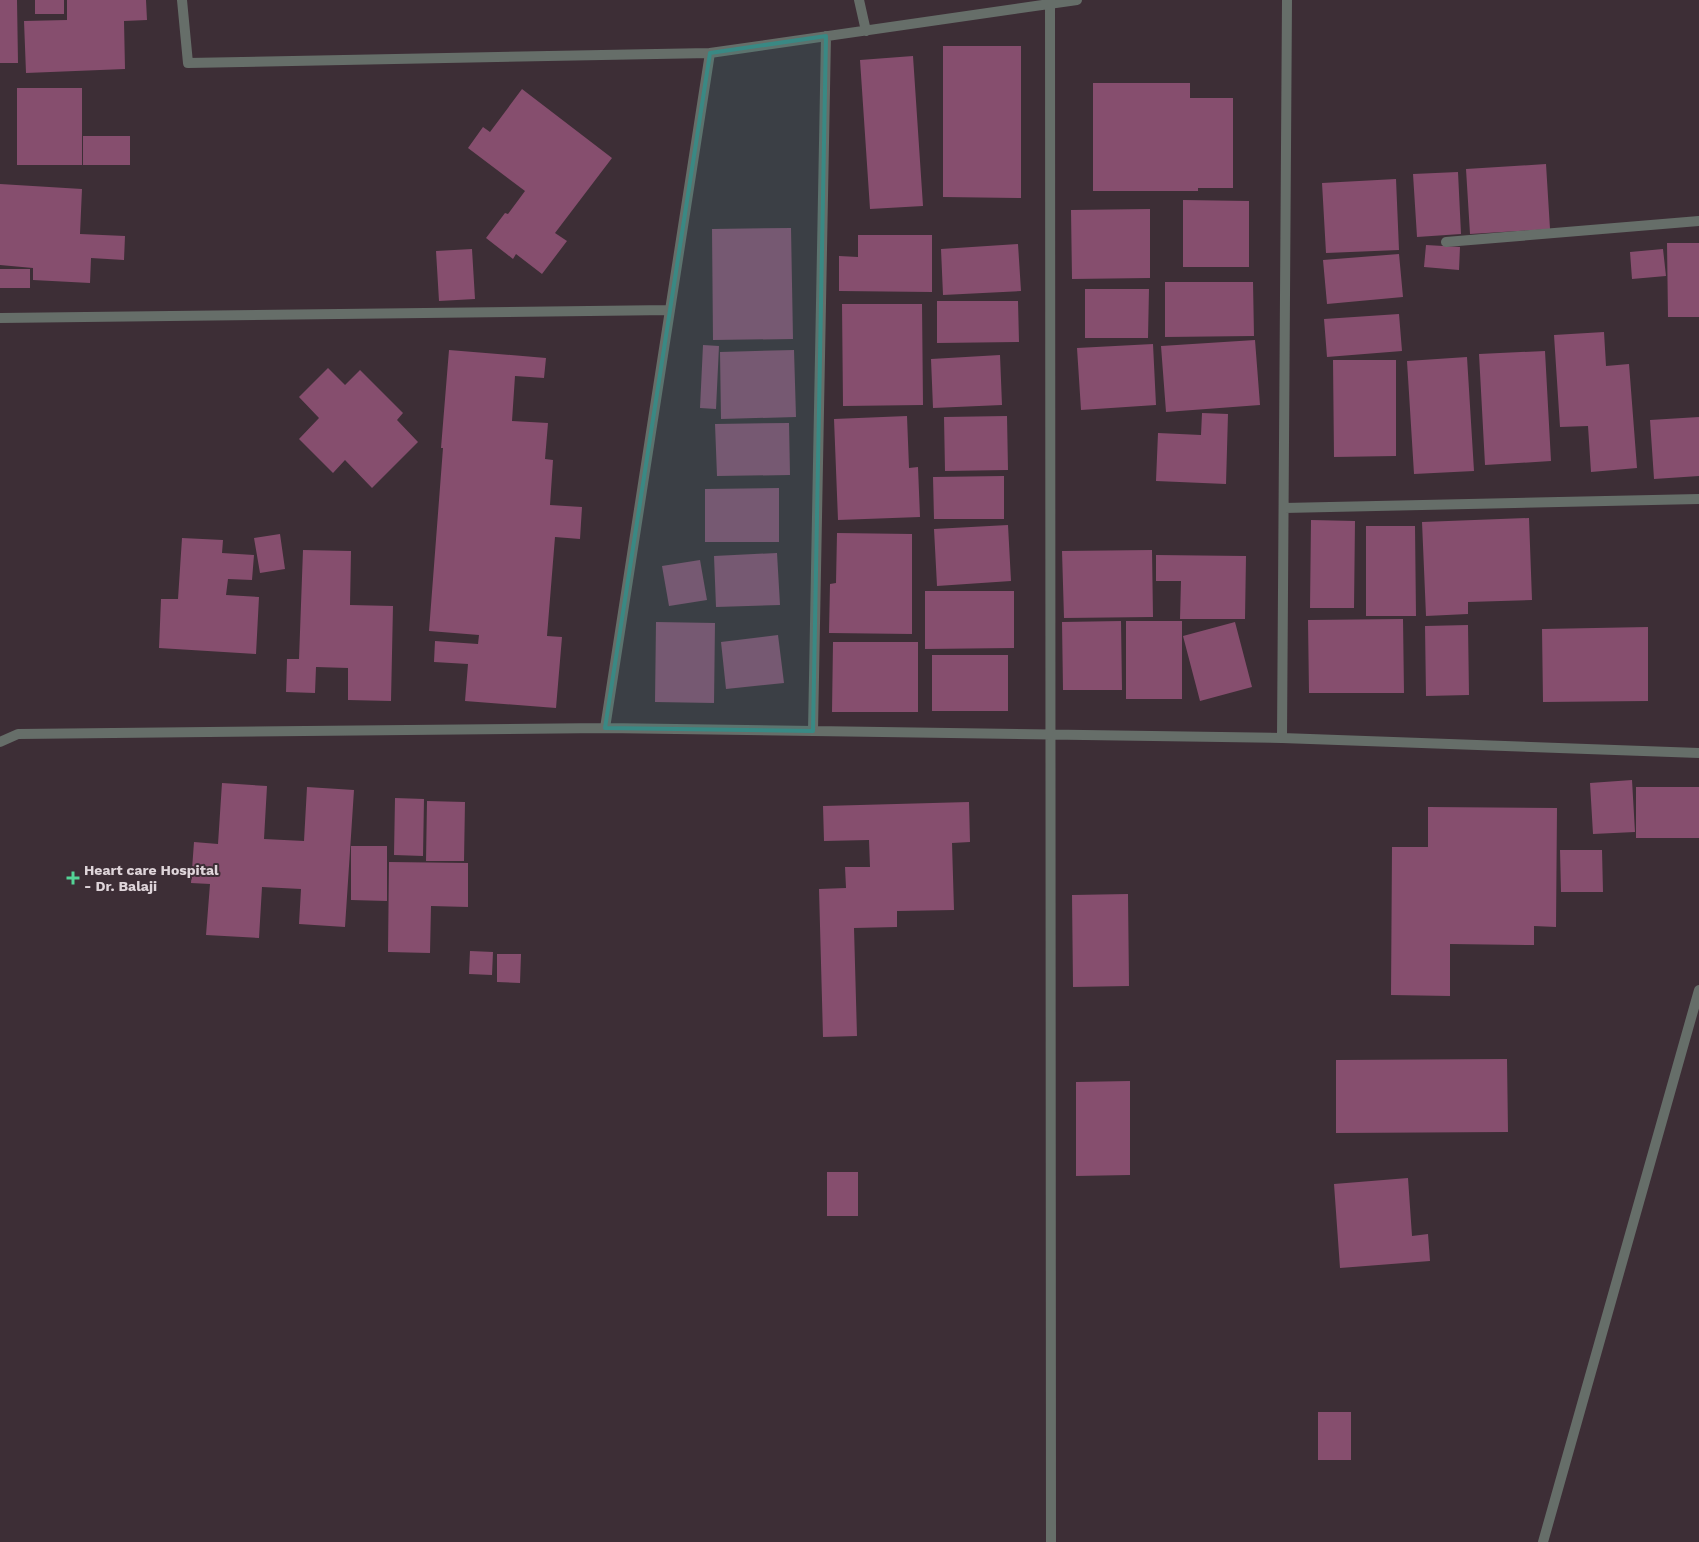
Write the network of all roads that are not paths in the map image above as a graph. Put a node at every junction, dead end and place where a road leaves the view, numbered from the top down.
1 (182, 0) edge
2 (859, 0) edge
3 (1077, 0) edge
4 (1287, 0) edge
5 (1050, 4) junction
6 (866, 31) junction
7 (826, 36) junction
8 (710, 53) junction
9 (1699, 221) edge
10 (1446, 242) dead end
11 (670, 310) junction
12 (0, 318) edge
13 (1699, 499) edge
14 (1284, 508) junction
15 (605, 728) junction
16 (813, 731) junction
17 (1052, 735) junction
18 (1282, 738) junction
19 (0, 742) edge
20 (1699, 753) edge
21 (1699, 990) edge
22 (1051, 1542) edge
23 (1543, 1542) edge

1 - 8 street
2 - 6 street
3 - 5 street
4 - 14 street
5 - 6 street
5 - 17 street
6 - 7 street
7 - 8 street
7 - 16 street
8 - 11 street
9 - 10 street
11 - 12 street
11 - 15 street
13 - 14 street
14 - 18 street
15 - 16 street
15 - 19 street
16 - 17 street
17 - 18 street
17 - 22 street
18 - 20 street
21 - 23 street

